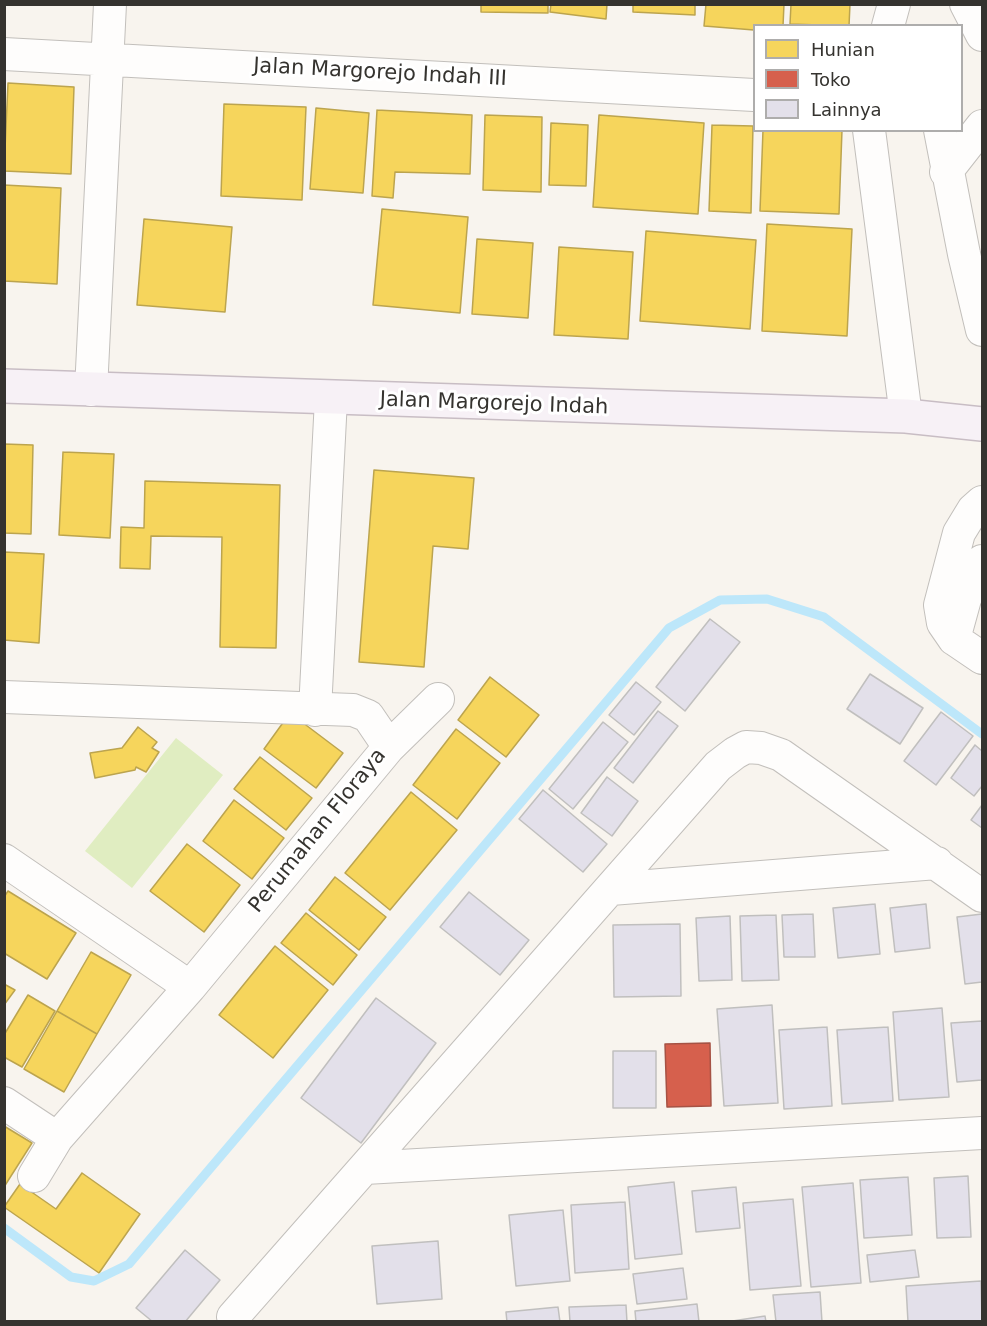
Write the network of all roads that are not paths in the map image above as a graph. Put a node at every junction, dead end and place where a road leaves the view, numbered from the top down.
1 (110, 4) edge
2 (894, 4) edge
3 (966, 4) edge
4 (889, 24) edge
5 (961, 24) edge
6 (982, 35) edge
7 (4, 54) edge
8 (109, 57) junction
9 (753, 95) edge
10 (982, 126) edge
11 (869, 132) edge
12 (940, 132) edge
13 (946, 172) junction
14 (982, 330) edge
15 (4, 386) edge
16 (91, 390) junction
17 (331, 399) junction
18 (906, 416) junction
19 (982, 424) edge
20 (982, 502) edge
21 (982, 561) edge
22 (954, 639) junction
23 (982, 658) edge
24 (4, 697) edge
25 (438, 699) dead end
26 (315, 710) junction
27 (389, 747) junction
28 (4, 860) edge
29 (937, 864) junction
30 (611, 889) junction
31 (982, 896) edge
32 (190, 987) junction
33 (4, 1103) edge
34 (982, 1133) edge
35 (57, 1138) junction
36 (365, 1168) junction
37 (34, 1176) dead end
38 (233, 1317) dead end

1 - 8 street
2 - 4 street
3 - 5 street
3 - 6 street
7 - 8 street, Jalan Margorejo Indah III
8 - 9 street, Jalan Margorejo Indah III
8 - 16 street
10 - 13 street
11 - 18 street
12 - 13 street
13 - 14 street
15 - 16 main road, Jalan Margorejo Indah
16 - 17 main road, Jalan Margorejo Indah
17 - 18 main road, Jalan Margorejo Indah
17 - 26 street
18 - 19 main road, Jalan Margorejo Indah
20 - 22 street
21 - 22 street
22 - 23 street
24 - 26 street, Perumahan Floraya
25 - 27 street
26 - 27 street, Perumahan Floraya
27 - 32 street, Perumahan Floraya
28 - 32 street
29 - 30 street
29 - 30 street
29 - 31 street
30 - 36 street
32 - 35 street, Perumahan Floraya
33 - 35 street
34 - 36 street
35 - 37 street, Perumahan Floraya
36 - 38 street

